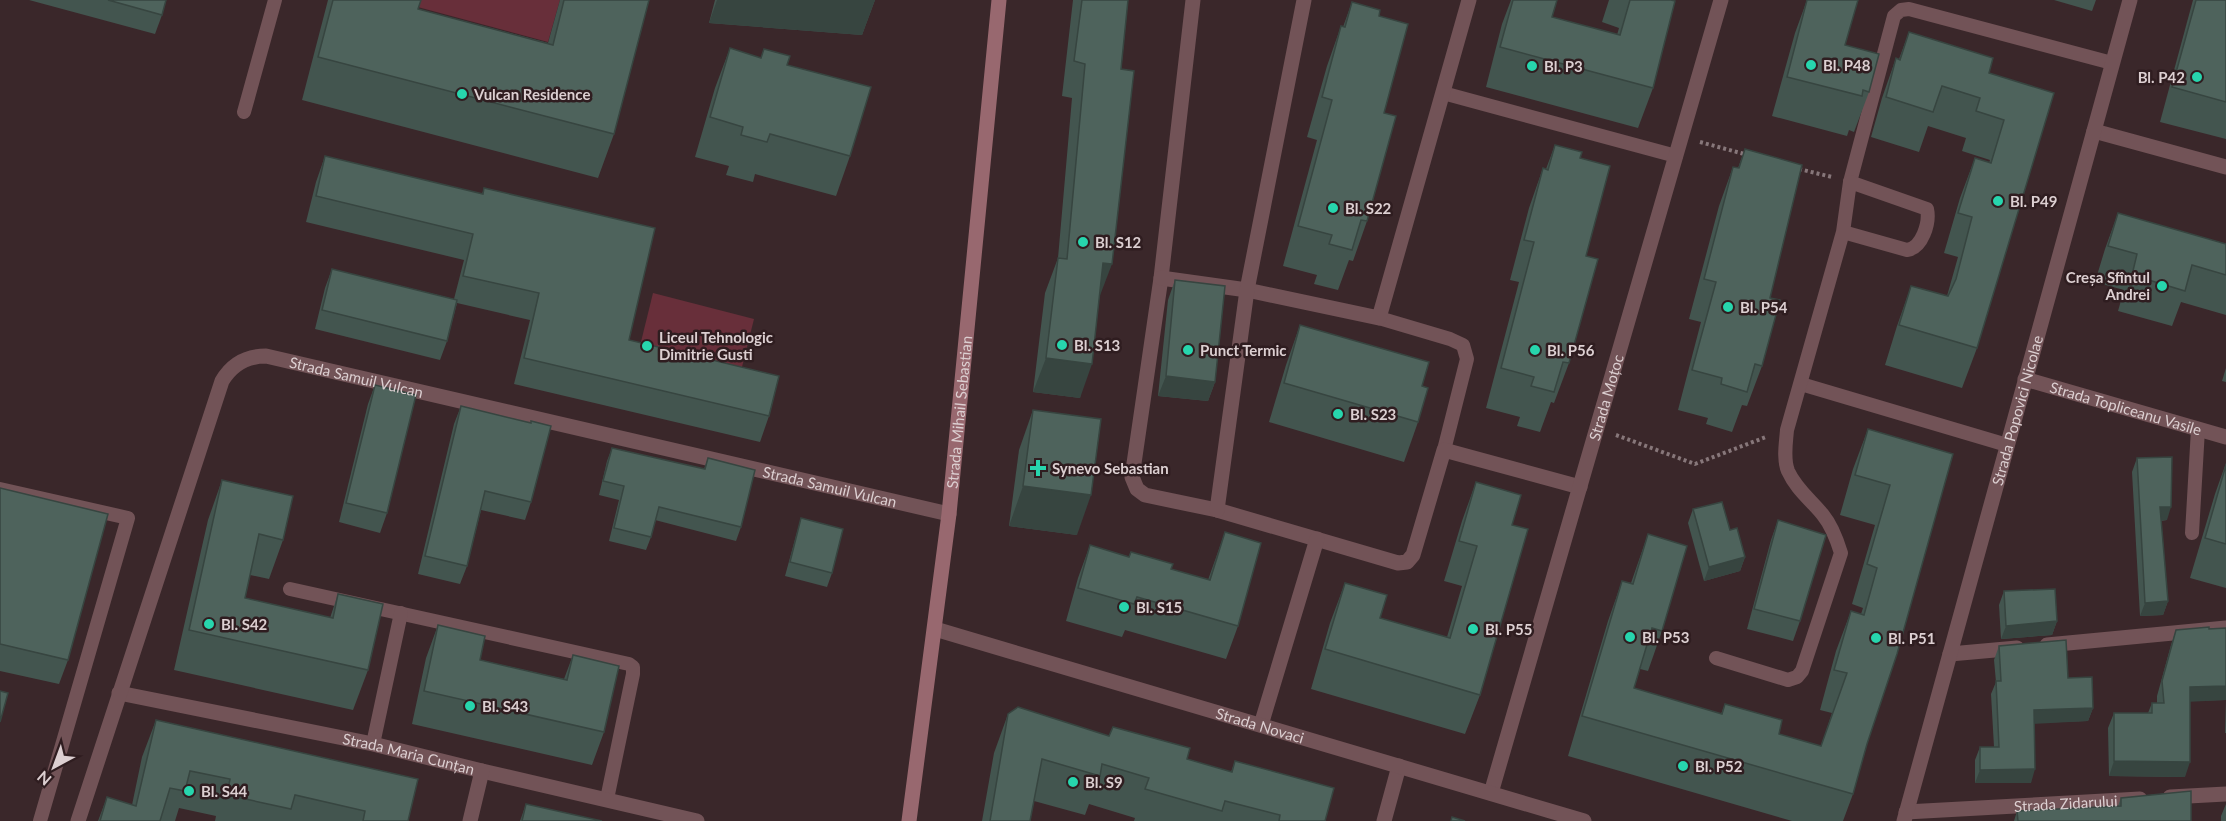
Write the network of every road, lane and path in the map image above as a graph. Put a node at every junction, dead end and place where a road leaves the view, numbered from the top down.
1 (275, 0) edge
2 (999, 0) edge
3 (1193, 0) edge
4 (1304, 0) edge
5 (1469, 0) edge
6 (1721, 0) edge
7 (2130, 0) edge
8 (2112, 63) junction
9 (1443, 93) junction
10 (244, 112) dead end
11 (2094, 131) junction
12 (1682, 137) junction
13 (1749, 155) edge
14 (1676, 156) junction
15 (1794, 167) edge
16 (2226, 167) edge
17 (1850, 182) junction
18 (1843, 232) junction
19 (1161, 278) junction
20 (1247, 290) junction
21 (1379, 318) junction
22 (2025, 379) junction
23 (1801, 384) junction
24 (1597, 428) junction
25 (2198, 429) junction
26 (1787, 430) junction
27 (2226, 437) edge
28 (2007, 444) junction
29 (1444, 450) junction
30 (1580, 487) junction
31 (0, 489) edge
32 (1218, 510) junction
33 (949, 513) junction
34 (2192, 533) dead end
35 (1317, 539) junction
36 (290, 589) dead end
37 (401, 613) junction
38 (2226, 628) edge
39 (935, 629) junction
40 (1950, 654) junction
41 (1716, 657) dead end
42 (119, 693) junction
43 (1261, 725) junction
44 (373, 744) junction
45 (1399, 766) junction
46 (482, 771) junction
47 (1491, 794) junction
48 (2226, 794) edge
49 (607, 800) junction
50 (1905, 816) edge
51 (82, 820) edge
52 (40, 821) edge
53 (470, 821) edge
54 (697, 821) edge
55 (909, 821) edge
56 (1384, 821) edge
57 (1584, 821) edge

1 - 10 lane
2 - 33 main road, Strada Mihail Sebastian
3 - 19 street
4 - 20 street
5 - 9 street
6 - 12 street, Strada Moțoc
7 - 8 street, Strada Popovici Nicolae
8 - 11 street, Strada Popovici Nicolae
8 - 17 lane
9 - 14 lane
9 - 21 street
11 - 16 street
11 - 22 street, Strada Popovici Nicolae
12 - 13 path
12 - 14 street, Strada Moțoc
14 - 24 street, Strada Moțoc
15 - 17 path
17 - 18 lane
17 - 18 lane
18 - 23 lane
19 - 20 street
19 - 32 street
20 - 21 street
20 - 32 street
21 - 29 lane
22 - 25 street, Strada Topliceanu Vasile
22 - 28 street, Strada Popovici Nicolae
23 - 26 lane
23 - 28 lane
24 - 26 path
24 - 30 street, Strada Moțoc
25 - 27 street, Strada Topliceanu Vasile
25 - 34 lane
26 - 41 lane
28 - 40 street, Strada Popovici Nicolae
29 - 30 street
29 - 35 street
30 - 47 street, Strada Moțoc
31 - 52 lane
32 - 35 street
33 - 39 main road, Strada Mihail Sebastian
33 - 42 street, Strada Samuil Vulcan
35 - 43 street
36 - 37 lane
37 - 44 lane
37 - 49 lane
38 - 40 street
39 - 43 street, Strada Novaci
39 - 55 main road, Strada Mihail Sebastian
40 - 50 street, Strada Popovici Nicolae
42 - 44 street, Strada Maria Cunțan
42 - 51 street, Strada Samuil Vulcan
43 - 45 street, Strada Novaci
44 - 46 street, Strada Maria Cunțan
45 - 47 street, Strada Novaci
45 - 56 street
46 - 49 street, Strada Maria Cunțan
46 - 53 street
47 - 57 street, Strada Novaci
48 - 50 street, Strada Zidarului
49 - 54 street, Strada Maria Cunțan

